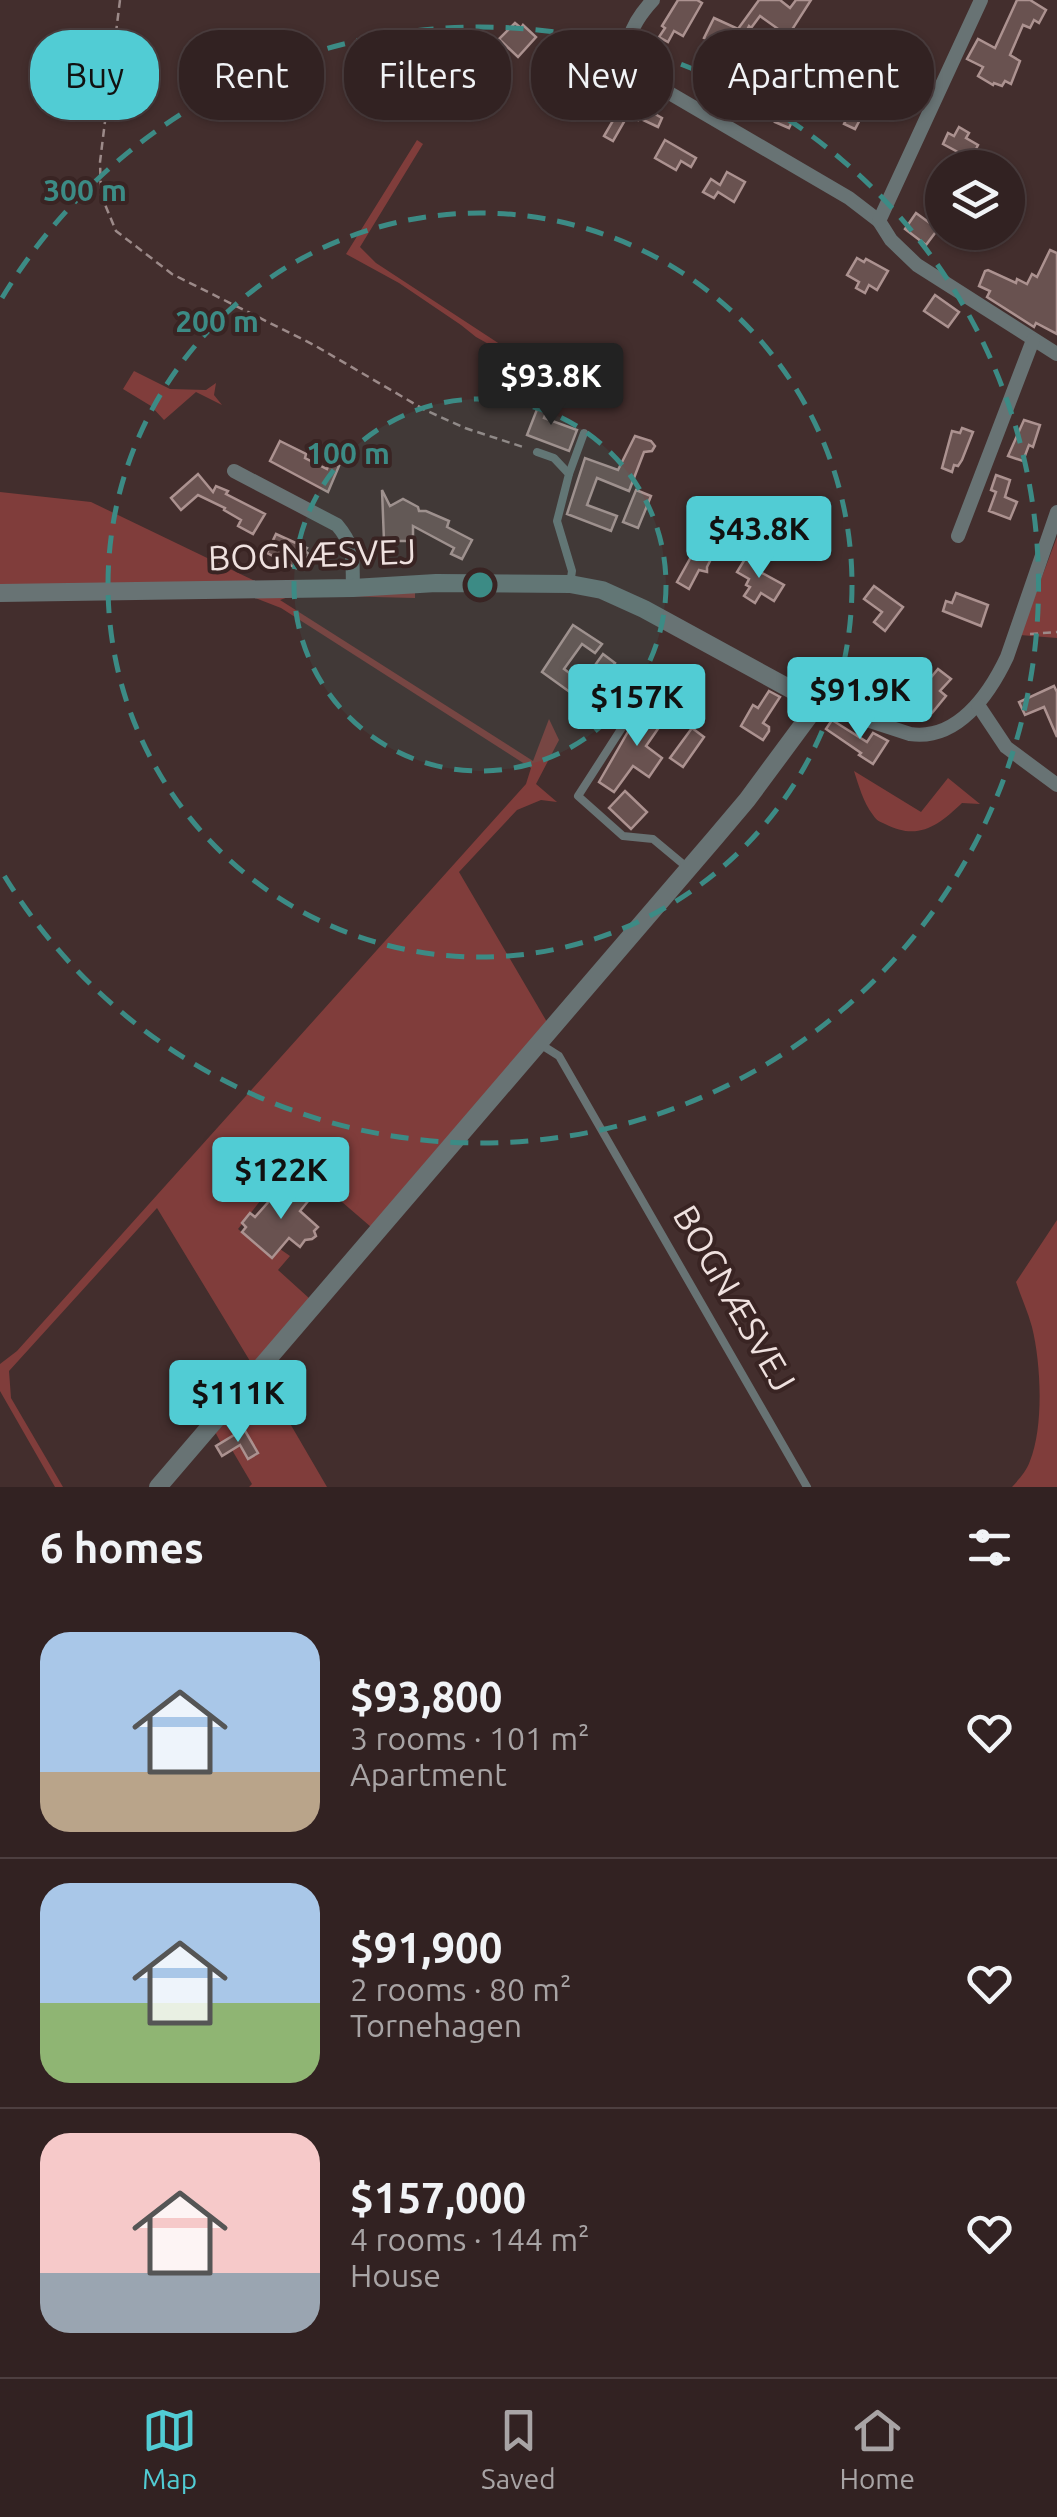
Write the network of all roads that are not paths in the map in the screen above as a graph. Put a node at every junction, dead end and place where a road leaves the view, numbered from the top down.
1 (653, 0) edge
2 (981, 0) edge
3 (878, 220) junction
4 (1033, 340) junction
5 (1057, 354) edge
6 (584, 434) dead end
7 (536, 452) road end
8 (234, 471) dead end
9 (569, 474) junction
10 (1057, 512) edge
11 (958, 536) dead end
12 (570, 584) junction
13 (353, 588) junction
14 (0, 594) edge
15 (818, 704) junction
16 (978, 705) junction
17 (626, 723) dead end
18 (1057, 785) edge
19 (690, 869) junction
20 (540, 1044) junction
21 (158, 1487) edge
22 (807, 1487) edge

1 - 3 street
2 - 3 street
3 - 4 street
4 - 5 street
4 - 11 street
6 - 9 lane
7 - 9 lane
8 - 13 street
9 - 12 lane
10 - 16 street
12 - 13 street, BOGNÆSVEJ
12 - 15 street, BOGNÆSVEJ
13 - 14 street, BOGNÆSVEJ
15 - 16 street
15 - 19 street
16 - 18 street
17 - 19 lane
19 - 20 street
20 - 21 street
20 - 22 lane, BOGNÆSVEJ

